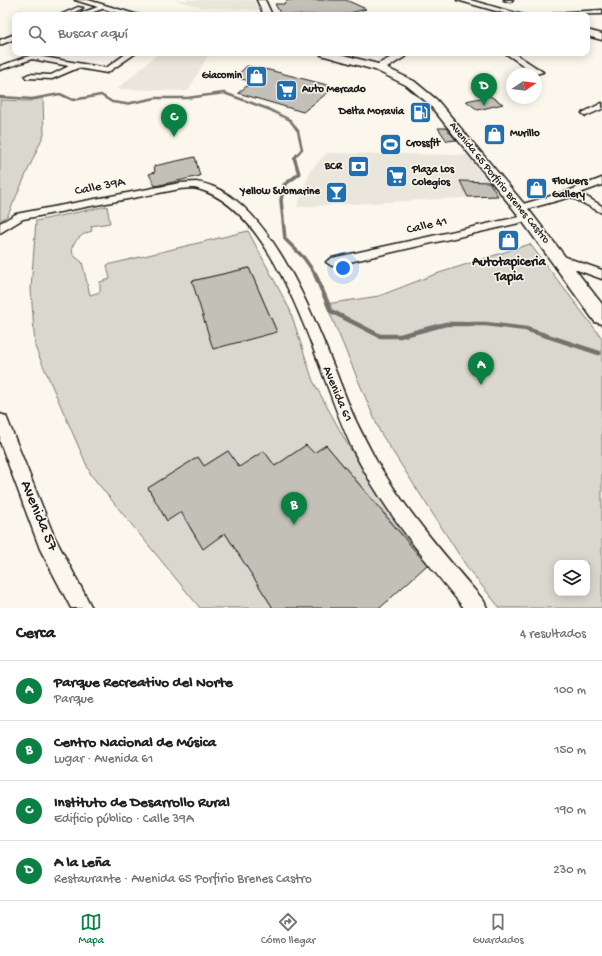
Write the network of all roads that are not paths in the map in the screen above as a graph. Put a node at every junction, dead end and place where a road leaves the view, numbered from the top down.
1 (261, 0) edge
2 (461, 0) edge
3 (101, 6) junction
4 (81, 9) edge
5 (123, 12) edge
6 (267, 12) edge
7 (507, 12) edge
8 (602, 12) edge
9 (590, 13) edge
10 (12, 34) edge
11 (590, 34) edge
12 (602, 37) edge
13 (0, 43) edge
14 (128, 56) edge
15 (336, 56) edge
16 (401, 56) edge
17 (514, 56) edge
18 (76, 66) junction
19 (0, 68) edge
20 (379, 68) junction
21 (533, 68) edge
22 (29, 76) dead end
23 (602, 106) edge
24 (586, 113) dead end
25 (602, 181) edge
26 (200, 185) joint
27 (572, 194) junction
28 (602, 210) edge
29 (524, 213) junction
30 (3, 226) edge
31 (559, 259) junction
32 (332, 262) dead end
33 (602, 275) edge
34 (602, 318) edge
35 (0, 421) edge
36 (82, 608) edge
37 (477, 608) edge

1 - 6 main road
2 - 7 street
3 - 4 main road
3 - 4 street
3 - 5 main road
8 - 9 street
10 - 13 street
11 - 12 main road
14 - 18 street
15 - 20 main road, Avenida 65 Porfirio Brenes Castro
16 - 20 main road
17 - 21 street
18 - 19 street
18 - 22 street
20 - 29 main road, Avenida 65 Porfirio Brenes Castro
23 - 24 street
25 - 27 street, Calle 41
26 - 30 street, Calle 39A
26 - 37 street, Avenida 61
27 - 28 street
27 - 29 street, Calle 41
29 - 31 main road, Avenida 65 Porfirio Brenes Castro
29 - 32 street, Calle 41
31 - 33 street
31 - 34 main road, Avenida 65 Porfirio Brenes Castro
35 - 36 street, Avenida 57

